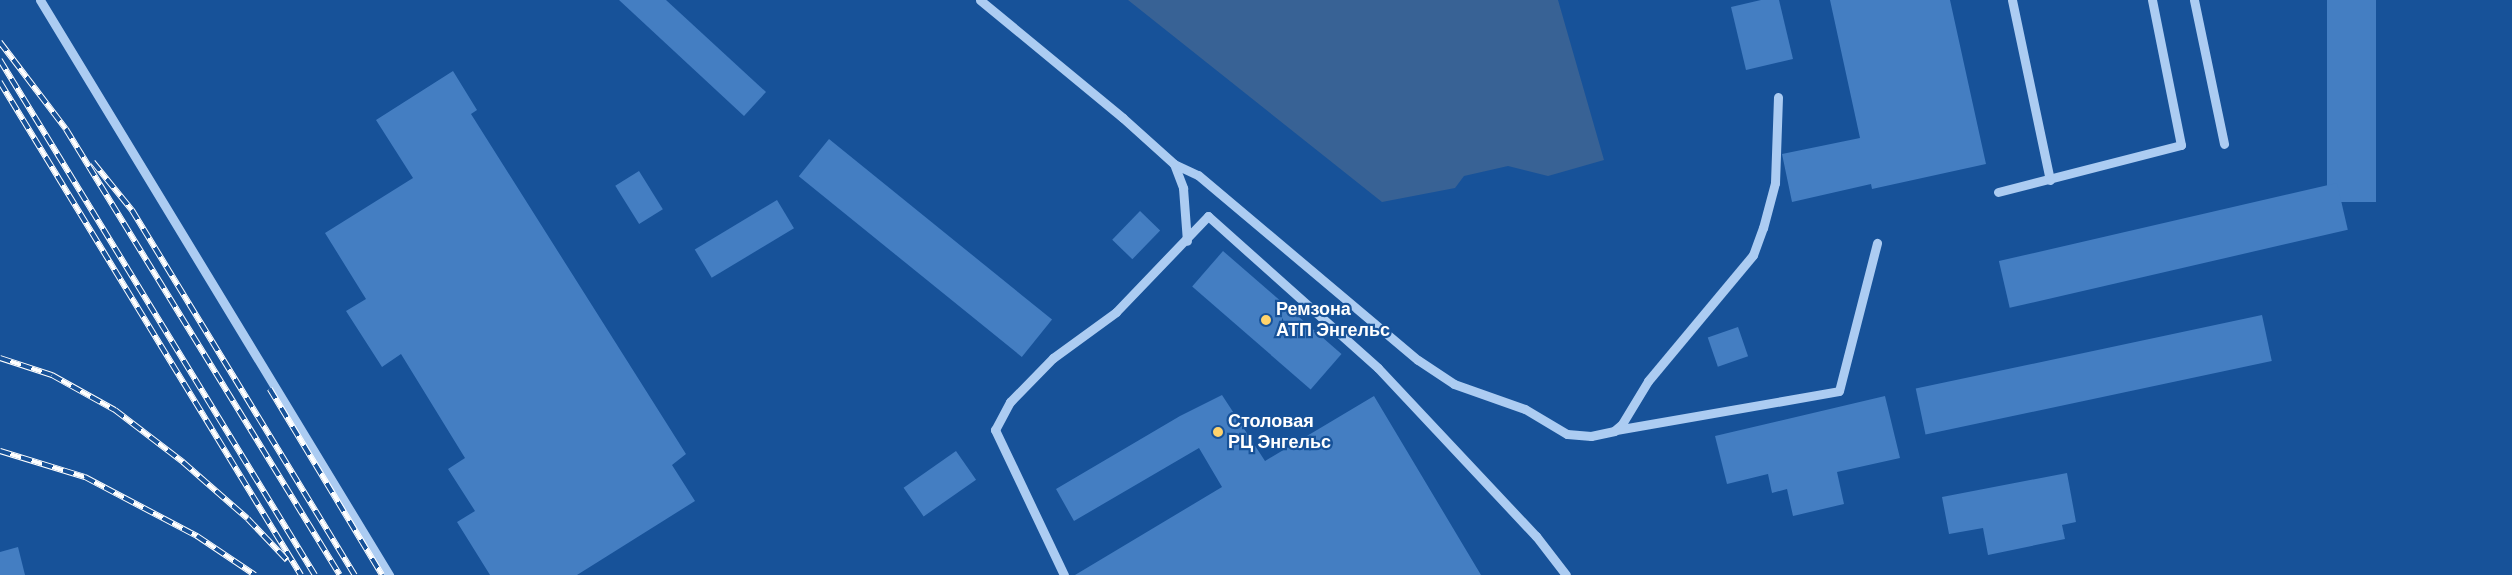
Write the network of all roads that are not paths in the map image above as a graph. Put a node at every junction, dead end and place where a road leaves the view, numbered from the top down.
1 (40, 0) edge
2 (980, 0) edge
3 (2012, 0) edge
4 (2152, 0) edge
5 (2194, 0) edge
6 (1778, 96) dead end
7 (2224, 144) dead end
8 (1174, 164) junction
9 (2050, 180) junction
10 (1998, 192) dead end
11 (1187, 241) junction
12 (1877, 243) dead end
13 (1614, 431) junction
14 (389, 575) edge
15 (1064, 575) edge
16 (1566, 575) edge

1 - 14 lane
2 - 8 lane
3 - 9 lane
4 - 9 lane
5 - 7 lane
6 - 13 lane
8 - 11 lane
8 - 13 lane
9 - 10 lane
11 - 15 lane
11 - 16 lane
12 - 13 lane

